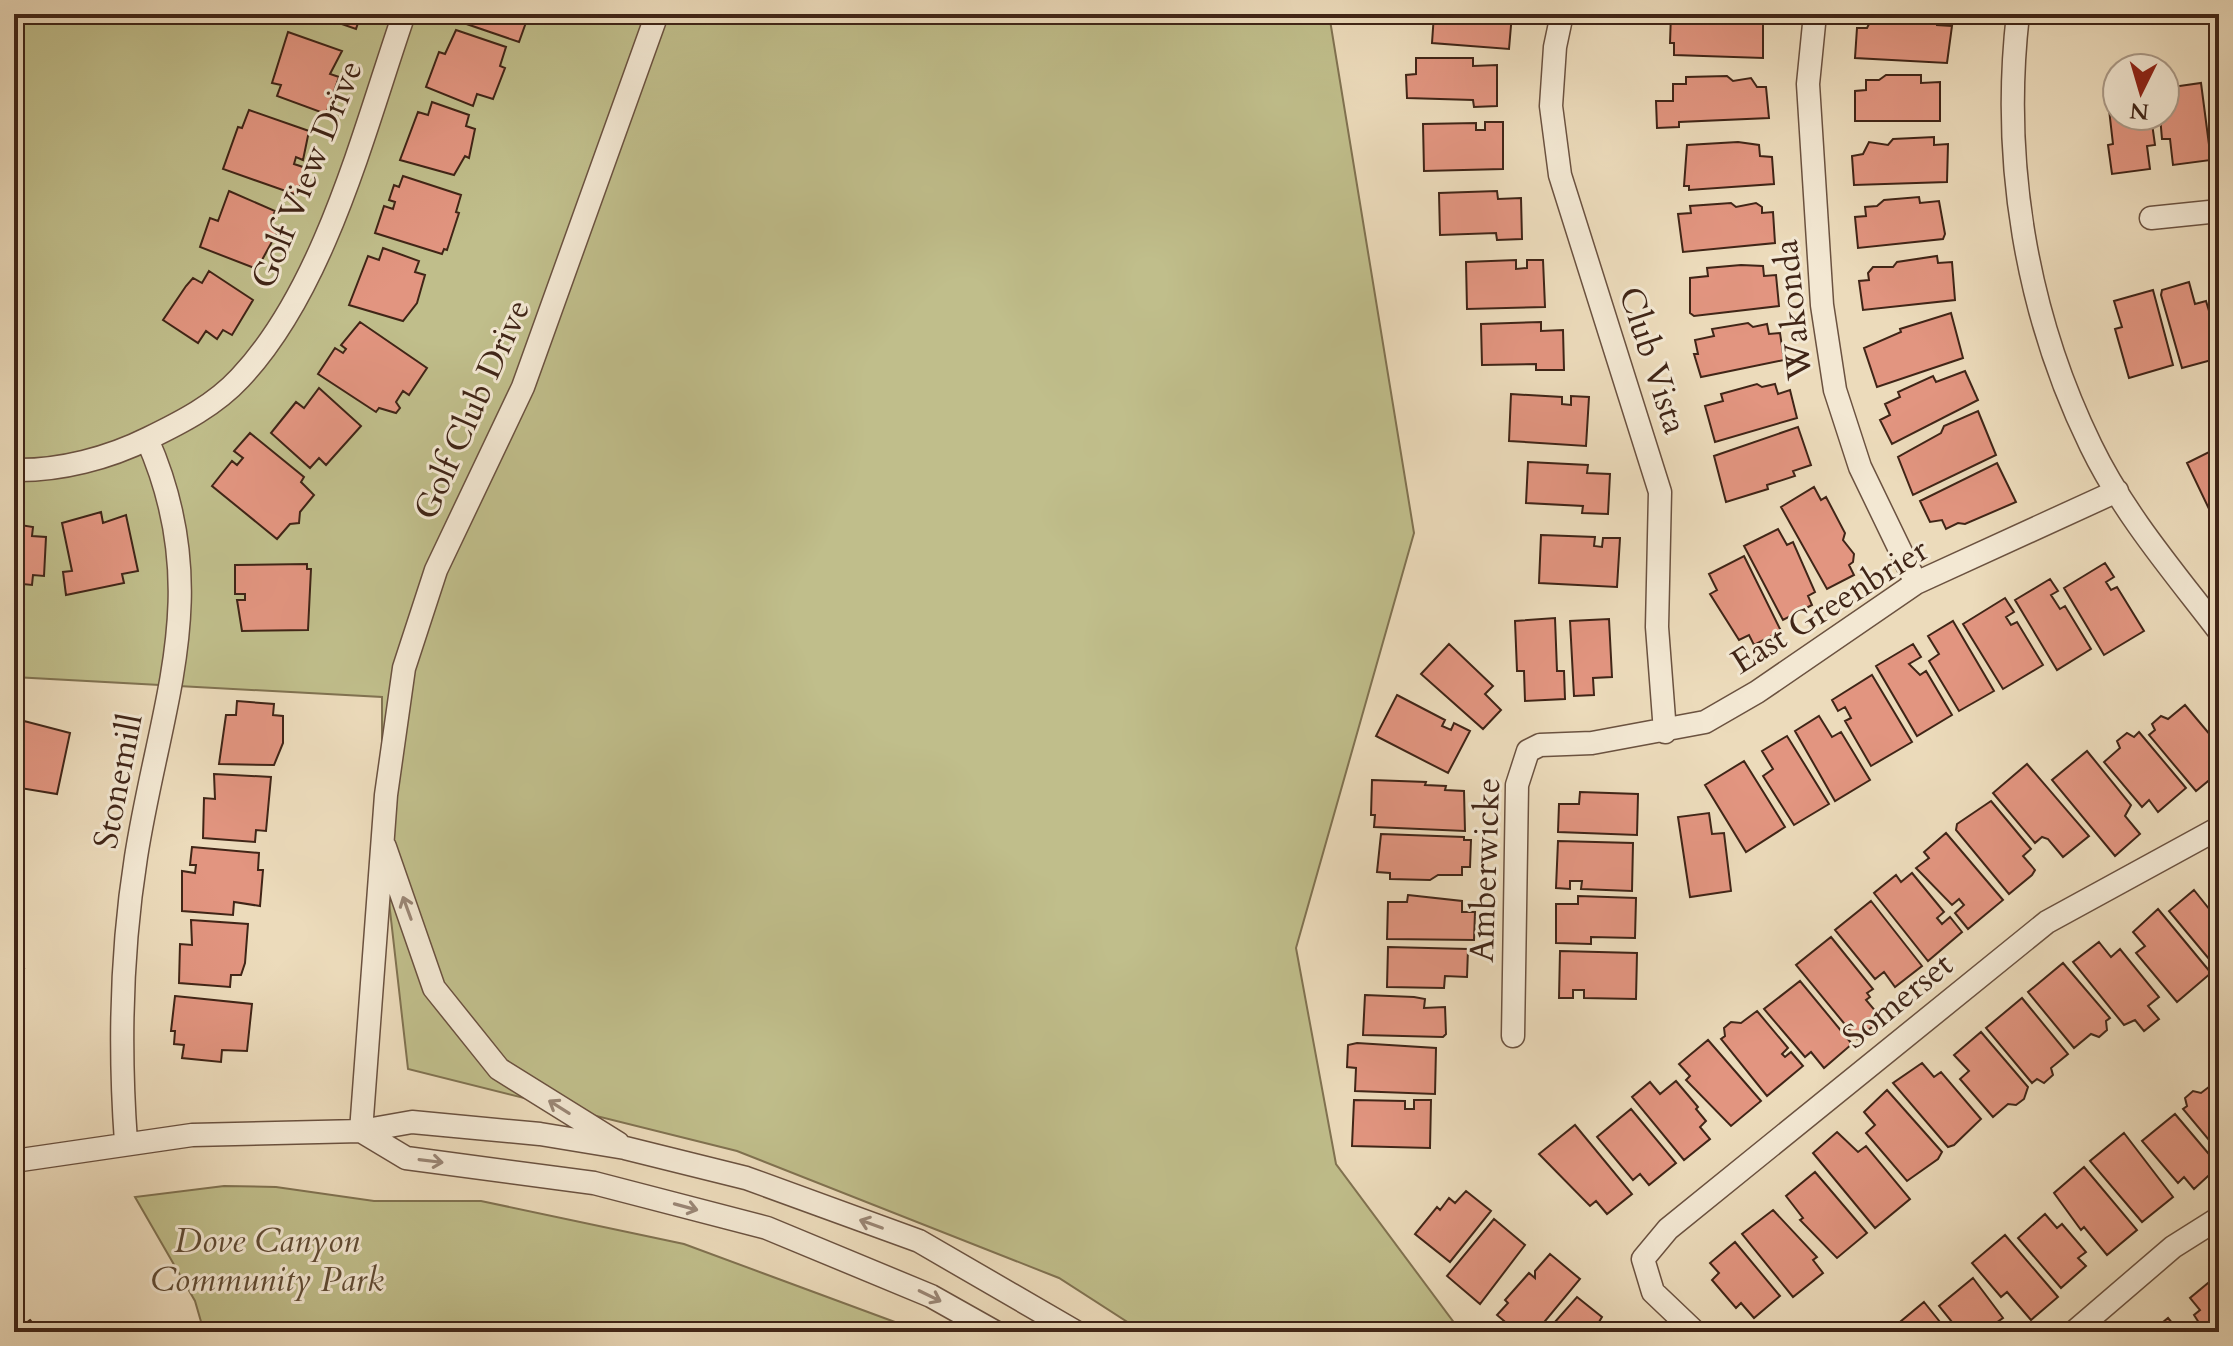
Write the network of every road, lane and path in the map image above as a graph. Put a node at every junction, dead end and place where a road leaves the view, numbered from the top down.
1 (404, 14) edge
2 (657, 14) edge
3 (1562, 14) edge
4 (1815, 14) edge
5 (2018, 14) edge
6 (2219, 211) edge
7 (2151, 218) dead end
8 (147, 439) junction
9 (14, 470) edge
10 (2117, 491) junction
11 (1916, 583) junction
12 (2212, 607) edge
13 (2219, 631) edge
14 (1665, 732) junction
15 (2219, 828) edge
16 (382, 840) junction
17 (1513, 1036) dead end
18 (361, 1131) junction
19 (126, 1142) junction
20 (625, 1148) junction
21 (14, 1161) edge
22 (2219, 1218) edge
23 (995, 1332) edge
24 (1076, 1332) edge
25 (1695, 1332) edge
26 (2074, 1332) edge

1 - 8 street, Golf View Drive
2 - 16 street, Golf Club Drive
3 - 14 street, Club Vista
4 - 11 street, Wakonda
5 - 10 street
6 - 7 street
8 - 9 street, Golf View Drive
8 - 19 street, Stonemill
10 - 11 street, East Greenbrier
10 - 12 street
11 - 14 street, East Greenbrier
12 - 13 street
14 - 17 street, Amberwicke
15 - 25 street, Somerset
16 - 18 street, Golf Club Drive
20 -> 16 street, Golf Club Drive
18 - 19 street
18 - 20 street
18 -> 23 street
19 - 21 street
24 -> 20 street
22 - 26 street

